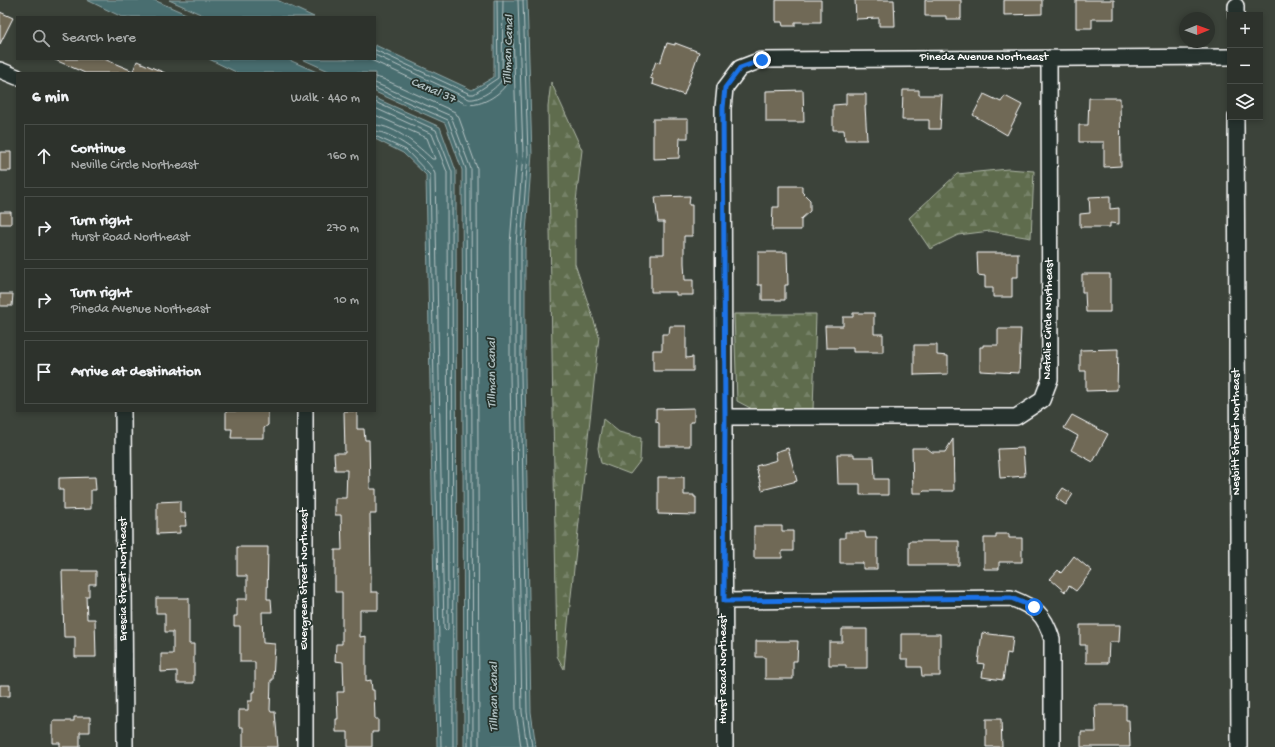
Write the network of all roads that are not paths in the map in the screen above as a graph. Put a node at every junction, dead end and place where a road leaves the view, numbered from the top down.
1 (1227, 57) edge
2 (1049, 58) junction
3 (740, 68) joint
4 (0, 70) edge
5 (16, 77) edge
6 (1236, 120) edge
7 (123, 412) edge
8 (305, 412) edge
9 (725, 417) junction
10 (724, 601) junction
11 (125, 747) edge
12 (305, 747) edge
13 (725, 747) edge
14 (1052, 747) edge
15 (1239, 747) edge

1 - 2 street, Pineda Avenue Northeast
2 - 3 street, Pineda Avenue Northeast
2 - 9 street, Natalie Circle Northeast
3 - 9 street, Hurst Road Northeast
4 - 5 street
6 - 15 street, Nesbitt Street Northeast
7 - 11 street, Brescia Street Northeast
8 - 12 street, Evergreen Street Northeast
9 - 10 street, Hurst Road Northeast
10 - 13 street, Hurst Road Northeast
10 - 14 street

